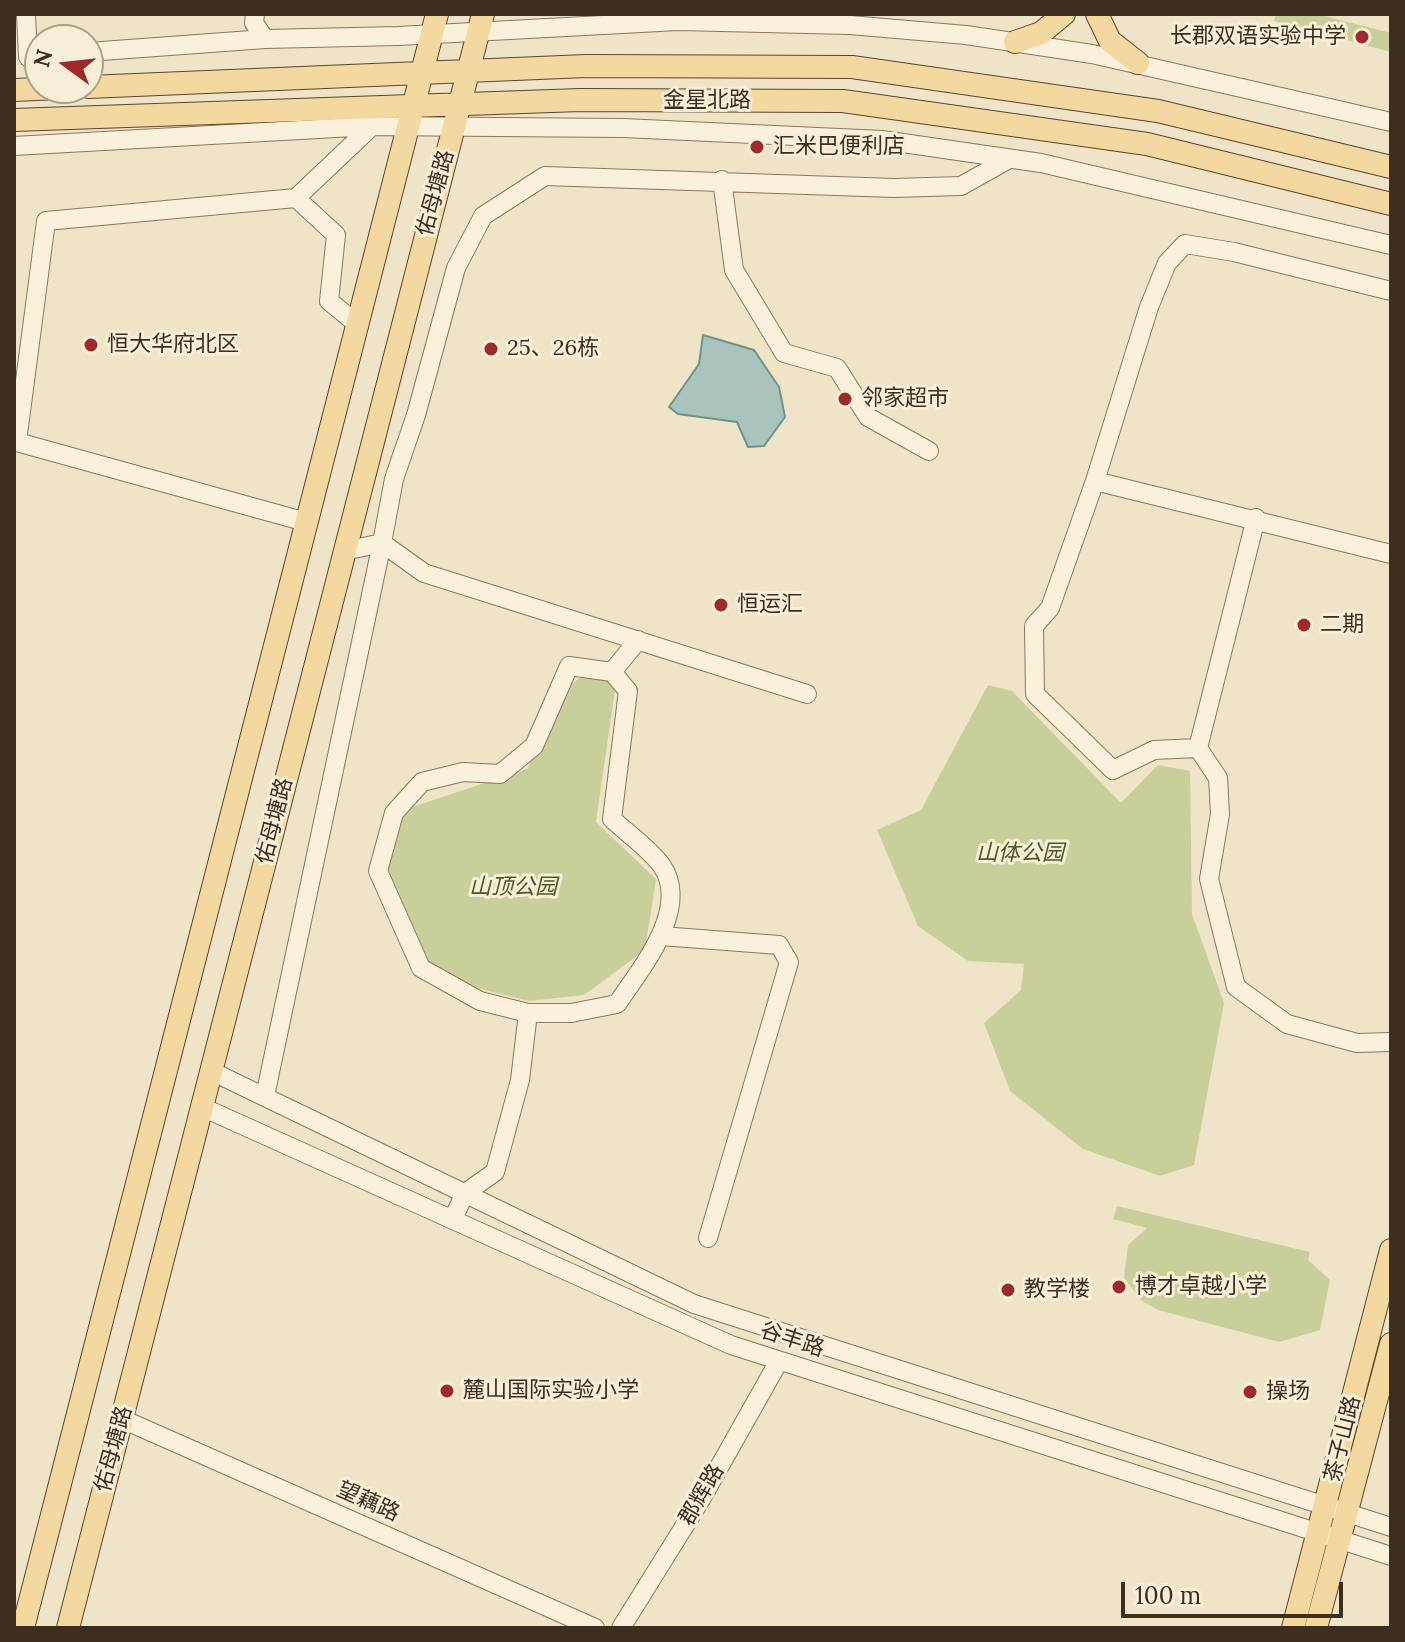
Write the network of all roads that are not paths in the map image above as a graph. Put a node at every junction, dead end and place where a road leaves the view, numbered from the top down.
1 (255, 14) edge
2 (1064, 14) edge
3 (1097, 14) edge
4 (481, 22) edge
5 (434, 24) edge
6 (265, 39) junction
7 (1015, 42) junction
8 (104, 51) edge
9 (1138, 63) junction
10 (468, 71) junction
11 (422, 73) junction
12 (104, 86) edge
13 (457, 115) junction
14 (411, 116) junction
15 (14, 120) edge
16 (1391, 122) edge
17 (372, 126) junction
18 (14, 146) edge
19 (1009, 159) junction
20 (1391, 167) edge
21 (722, 180) junction
22 (296, 198) junction
23 (1391, 204) edge
24 (1391, 245) edge
25 (1391, 291) edge
26 (357, 324) junction
27 (929, 451) dead end
28 (1095, 481) junction
29 (1256, 518) junction
30 (306, 522) junction
31 (382, 543) junction
32 (344, 551) junction
33 (1391, 554) edge
34 (638, 640) junction
35 (612, 672) junction
36 (807, 694) dead end
37 (1198, 748) junction
38 (661, 936) junction
39 (528, 1013) junction
40 (1391, 1042) edge
41 (211, 1071) junction
42 (265, 1096) junction
43 (202, 1107) junction
44 (465, 1193) junction
45 (453, 1219) junction
46 (708, 1238) dead end
47 (1391, 1250) edge
48 (1391, 1344) edge
49 (779, 1361) junction
50 (122, 1419) junction
51 (1336, 1510) junction
52 (1391, 1527) edge
53 (1317, 1533) junction
54 (1339, 1539) junction
55 (1391, 1556) edge
56 (23, 1628) edge
57 (68, 1628) edge
58 (595, 1628) edge
59 (621, 1628) edge
60 (1293, 1628) edge
61 (1316, 1628) edge

1 - 6 street
2 - 7 main road
3 - 9 main road
4 - 5 street
4 - 7 street
4 - 10 main road, 佑母塘路
5 - 6 street
5 - 11 main road, 佑母塘路
6 - 8 street
7 - 9 street
9 - 16 street
10 - 11 main road, 金星北路
10 - 13 main road, 佑母塘路
10 - 20 main road, 金星北路
11 - 12 main road, 金星北路
11 - 14 main road, 佑母塘路
13 - 14 main road, 金星北路
13 - 19 street
13 - 23 main road, 金星北路
13 - 32 main road, 佑母塘路
14 - 15 main road, 金星北路
14 - 17 street
14 - 26 main road, 佑母塘路
17 - 18 street
17 - 22 street
19 - 21 street
19 - 24 street
21 - 27 street
21 - 31 street
22 - 26 street
22 - 30 street
25 - 28 street
26 - 30 main road, 佑母塘路
28 - 29 street
28 - 37 street
29 - 33 street
29 - 37 street
30 - 56 main road, 佑母塘路
31 - 32 street
31 - 34 street
31 - 42 street
32 - 41 main road, 佑母塘路
34 - 35 street
34 - 36 street
35 - 38 street
35 - 39 street
37 - 40 street
38 - 39 street
38 - 46 street
39 - 44 street
41 - 42 street, 谷丰路
41 - 43 main road, 佑母塘路
42 - 44 street, 谷丰路
43 - 45 street, 谷丰路
43 - 50 main road, 佑母塘路
44 - 45 street
44 - 51 street, 谷丰路
45 - 49 street, 谷丰路
47 - 51 main road, 茶子山路
48 - 51 main road, 茶子山路
49 - 53 street, 谷丰路
49 - 59 street, 郡辉路
50 - 57 main road, 佑母塘路
50 - 58 street, 望藕路
51 - 52 street, 谷丰路
51 - 53 main road, 茶子山路
51 - 54 main road, 茶子山路
53 - 54 street, 谷丰路
53 - 60 main road, 茶子山路
54 - 55 street, 谷丰路
54 - 61 main road, 茶子山路

